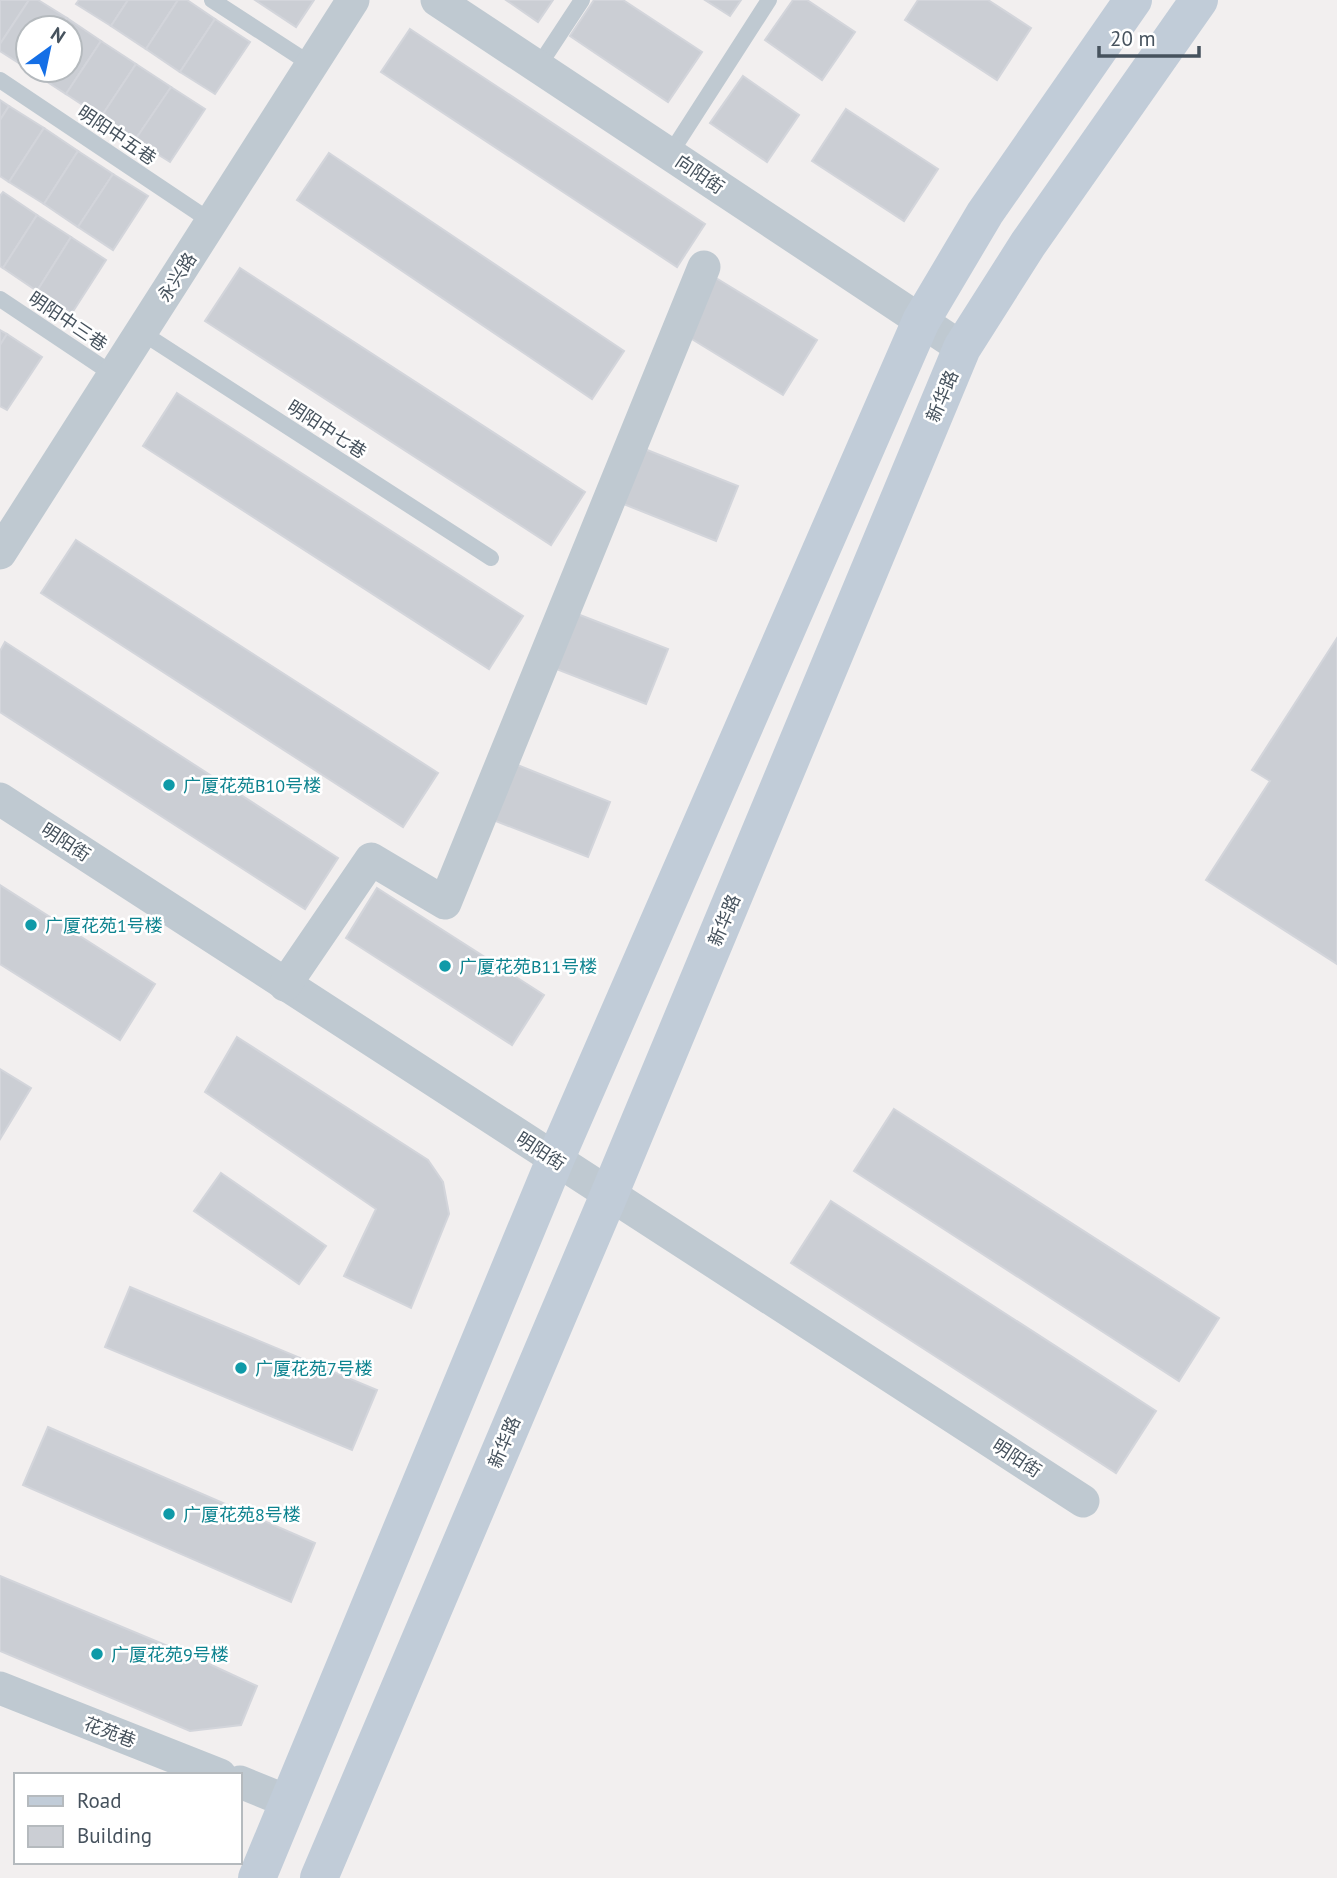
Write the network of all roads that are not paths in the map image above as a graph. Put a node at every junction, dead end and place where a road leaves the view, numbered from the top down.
1 (212, 0) edge
2 (353, 0) edge
3 (437, 0) edge
4 (582, 0) edge
5 (769, 0) edge
6 (1133, 0) edge
7 (1175, 0) edge
8 (1199, 0) edge
9 (312, 65) junction
10 (538, 66) junction
11 (0, 80) edge
12 (670, 154) junction
13 (212, 222) junction
14 (1028, 244) junction
15 (704, 267) dead end
16 (0, 299) edge
17 (921, 321) junction
18 (141, 332) junction
19 (962, 348) junction
20 (114, 374) junction
21 (2, 544) edge
22 (491, 558) dead end
23 (0, 799) edge
24 (285, 985) junction
25 (555, 1160) junction
26 (609, 1195) junction
27 (1083, 1501) dead end
28 (0, 1688) edge
29 (215, 1773) edge
30 (242, 1783) edge
31 (289, 1802) junction
32 (257, 1878) edge
33 (319, 1878) edge

1 - 9 lane
2 - 9 street, 永兴路
3 - 10 street, 向阳街
4 - 10 lane
5 - 12 lane
6 - 17 street
7 - 14 street
8 - 14 street, 新华路
9 - 13 street, 永兴路
10 - 12 street, 向阳街
11 - 13 lane, 明阳中五巷
12 - 17 street, 向阳街
13 - 18 street, 永兴路
14 - 19 street, 新华路
15 - 24 street
16 - 20 lane, 明阳中三巷
17 - 19 street, 向阳街
17 - 25 street
18 - 20 street, 永兴路
18 - 22 lane, 明阳中七巷
19 - 26 street, 新华路
20 - 21 street, 永兴路
23 - 24 street, 明阳街
24 - 25 street, 明阳街
25 - 26 street, 明阳街
25 - 31 street
26 - 27 street, 明阳街
26 - 33 street, 新华路
28 - 29 street, 花苑巷
30 - 31 street
31 - 32 street

